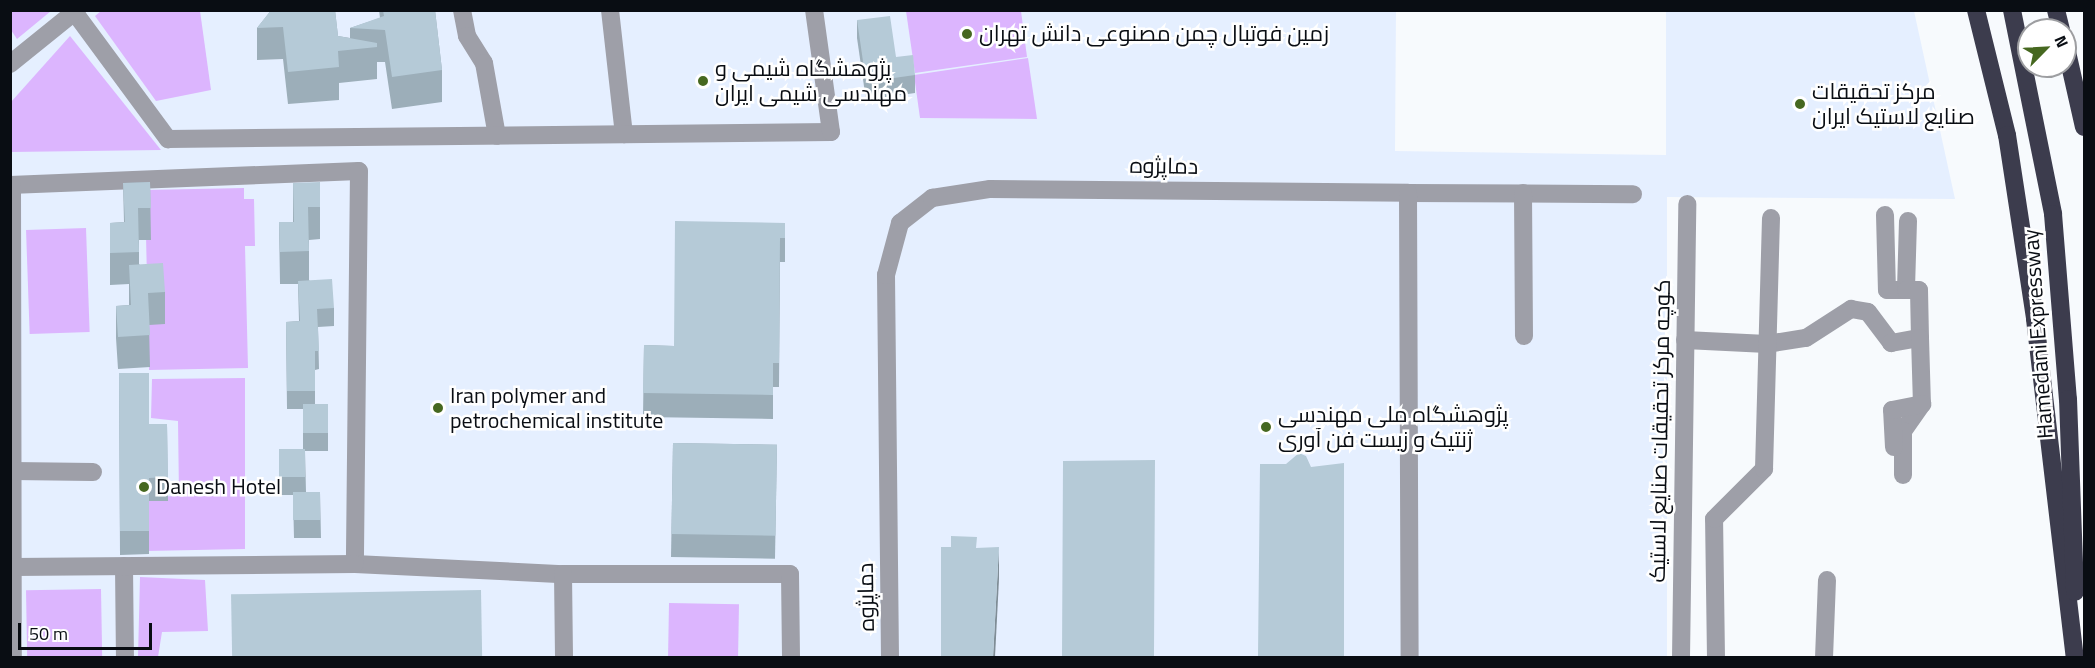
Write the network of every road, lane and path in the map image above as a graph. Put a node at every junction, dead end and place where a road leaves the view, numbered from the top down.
1 (462, 10) edge
2 (610, 10) edge
3 (814, 10) edge
4 (1977, 10) edge
5 (2012, 10) edge
6 (76, 12) edge
7 (10, 64) edge
8 (2073, 78) edge
9 (2085, 127) edge
10 (624, 134) junction
11 (497, 136) junction
12 (11, 185) edge
13 (1408, 193) junction
14 (1523, 193) junction
15 (1633, 194) dead end
16 (1687, 204) dead end
17 (1885, 215) dead end
18 (1770, 218) dead end
19 (1908, 220) dead end
20 (1906, 290) junction
21 (1524, 336) dead end
22 (1920, 338) junction
23 (1685, 340) junction
24 (1767, 344) junction
25 (13, 471) junction
26 (93, 472) dead end
27 (1899, 474) dead end
28 (355, 564) junction
29 (124, 566) junction
30 (13, 567) junction
31 (563, 574) junction
32 (1827, 580) dead end
33 (13, 657) edge
34 (125, 657) edge
35 (564, 657) edge
36 (791, 657) edge
37 (890, 657) edge
38 (1410, 657) edge
39 (1681, 657) edge
40 (1716, 657) edge
41 (1824, 657) edge
42 (2075, 657) edge

1 - 11 street
2 - 10 street
3 - 10 street
4 - 42 highway
5 - 42 highway, Hamedani Expressway
6 - 7 street
6 - 11 street
8 - 9 highway
10 - 11 street
12 - 25 street
12 - 28 street
13 - 14 street, دماپژوه
13 - 37 street, دماپژوه
13 - 38 street
14 - 15 street, دماپژوه
14 - 21 street
16 - 23 street, کوچه مرکز تحقیقات صنایع لاستیک
17 - 20 street
18 - 24 street
19 - 20 street
20 - 22 street
22 - 24 street
22 - 27 street
23 - 24 street
23 - 39 street, کوچه مرکز تحقیقات صنایع لاستیک
24 - 40 street
25 - 26 street
25 - 30 street
28 - 29 street
28 - 31 street
29 - 30 street
29 - 34 street
30 - 33 street
31 - 35 street
31 - 36 street
32 - 41 street

